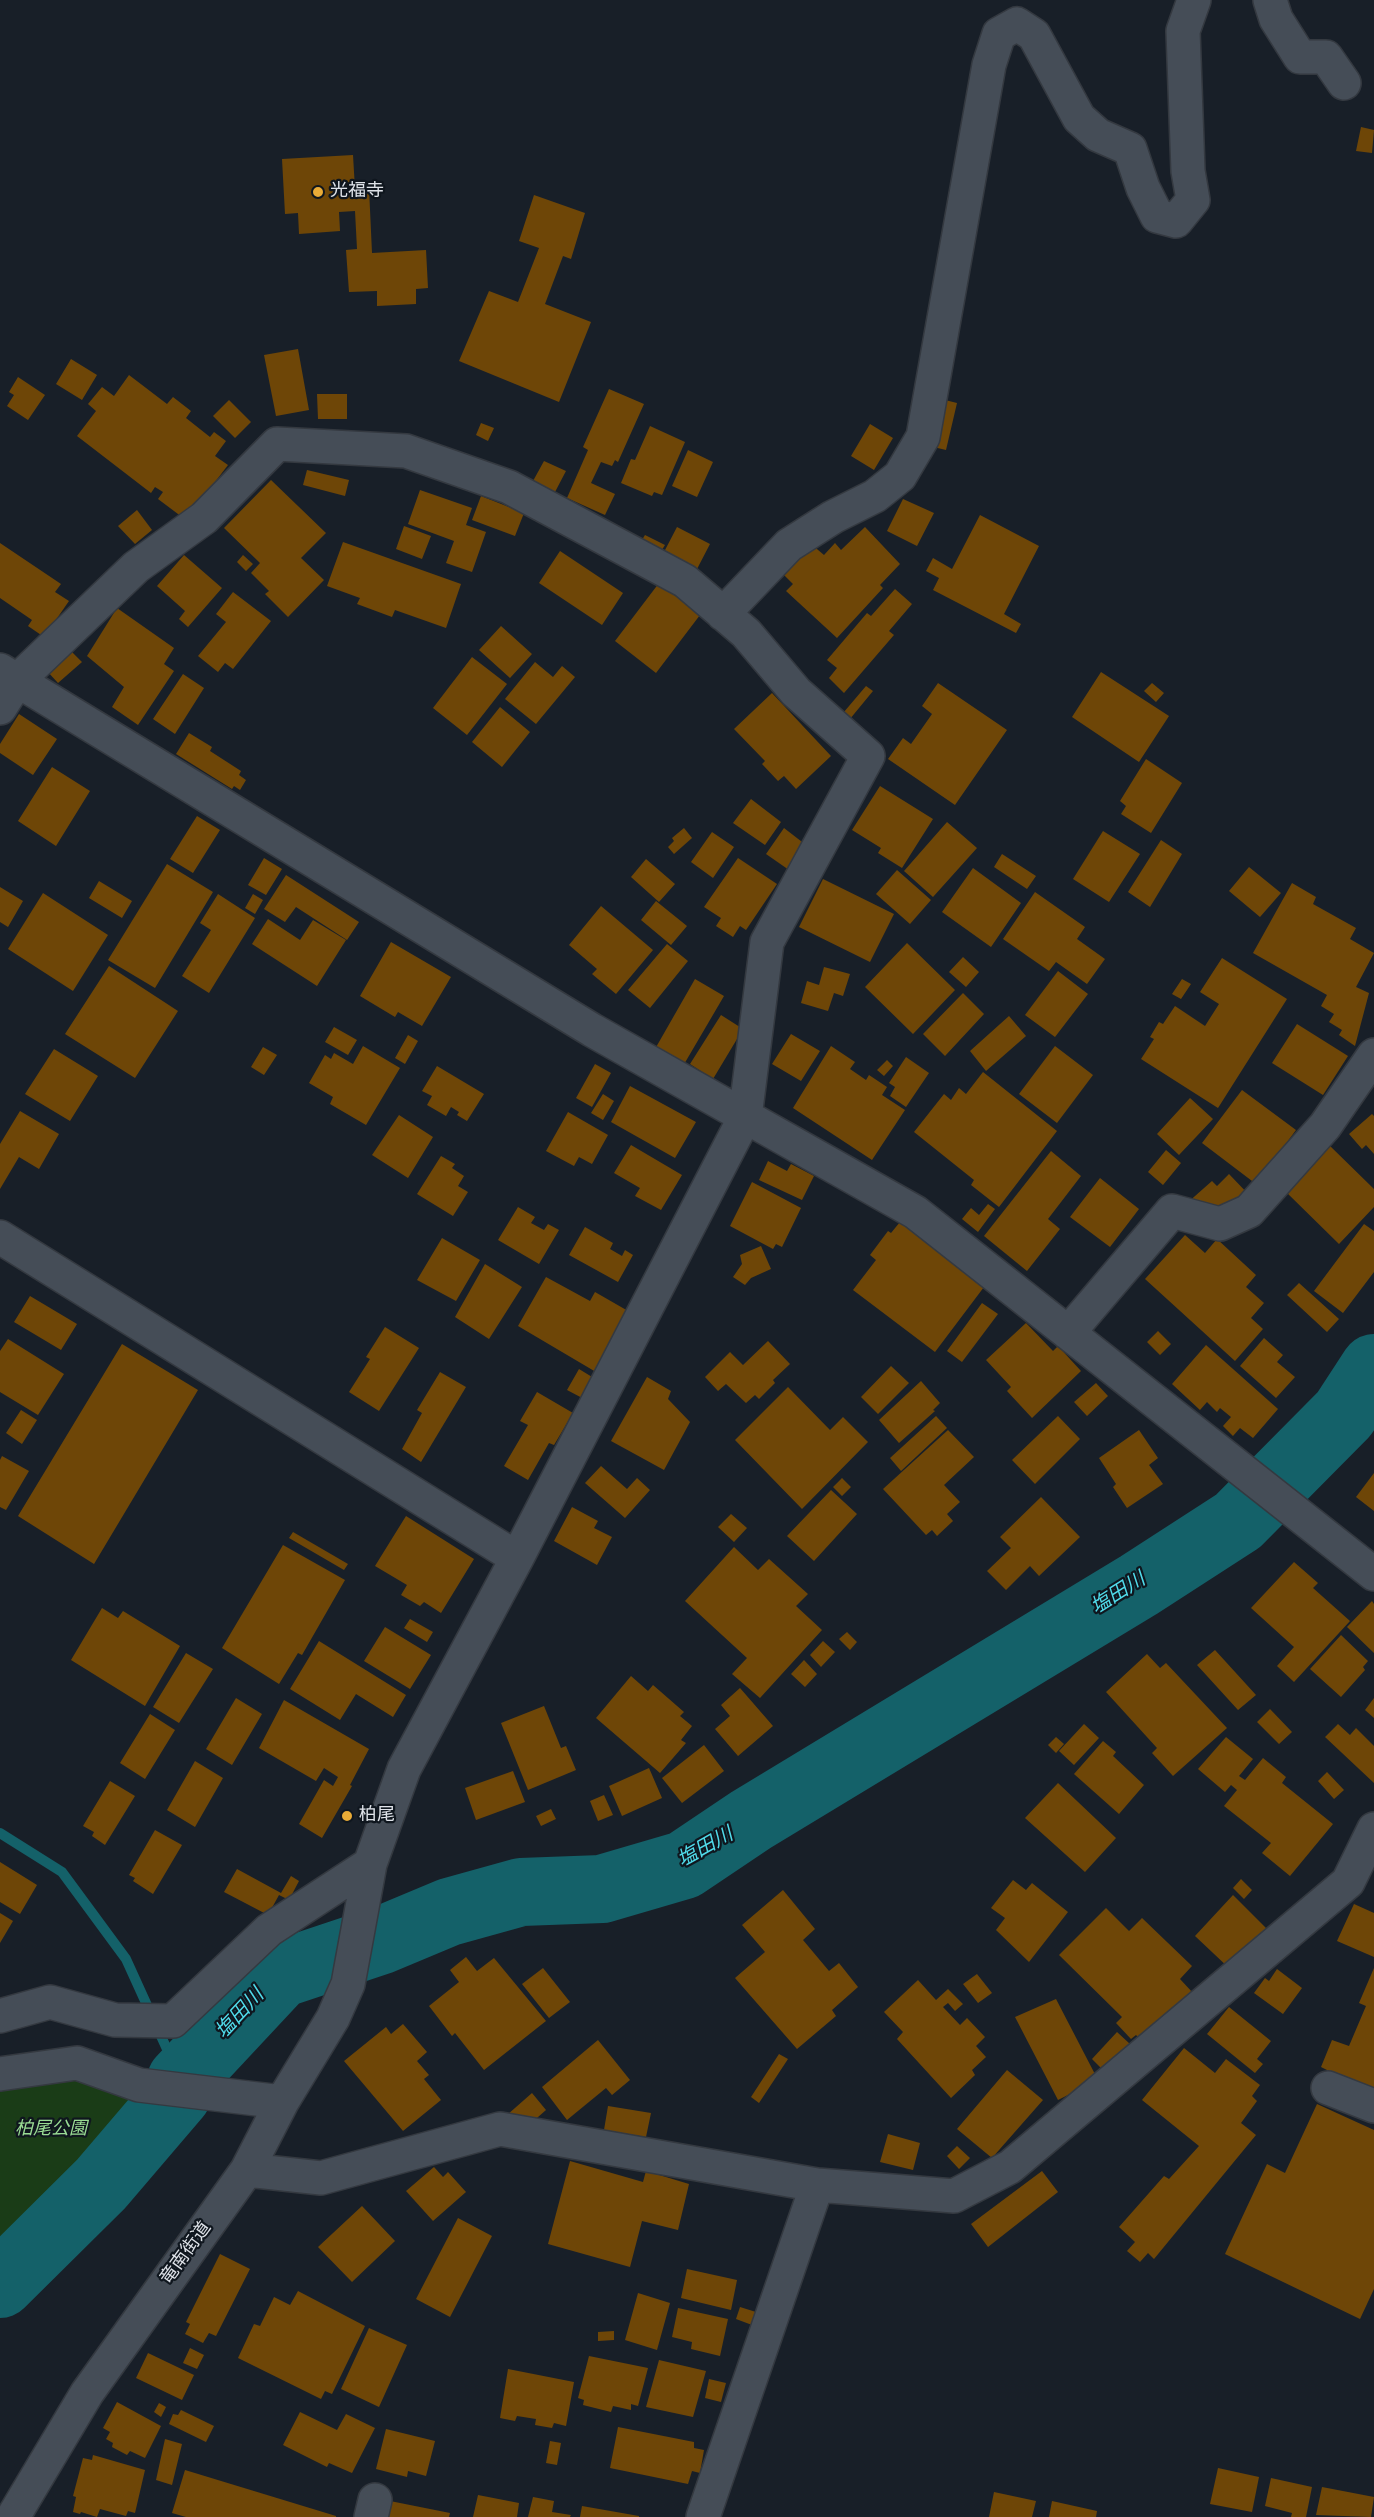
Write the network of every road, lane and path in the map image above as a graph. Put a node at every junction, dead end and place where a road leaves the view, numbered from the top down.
1 (1194, 0) edge
2 (1270, 0) edge
3 (1344, 83) dead end
4 (723, 614) junction
5 (6, 686) edge
6 (1374, 1055) edge
7 (745, 1117) junction
8 (0, 1237) edge
9 (1068, 1333) junction
10 (517, 1558) junction
11 (1374, 1574) edge
12 (1374, 1829) edge
13 (367, 1879) junction
14 (0, 2016) edge
15 (0, 2074) edge
16 (1328, 2088) dead end
17 (282, 2102) junction
18 (1374, 2106) edge
19 (247, 2170) junction
20 (817, 2185) junction
21 (13, 2517) edge
22 (703, 2517) edge

1 - 4 street
2 - 3 street
4 - 5 street
4 - 7 street
5 - 7 street
6 - 9 street
7 - 9 street
7 - 10 street, 竜南街道
8 - 10 street
9 - 11 street
10 - 13 street, 竜南街道
12 - 20 street
13 - 14 street
13 - 17 street, 竜南街道
15 - 17 street
16 - 18 street
17 - 19 street, 竜南街道
19 - 20 street
19 - 21 street, 竜南街道
20 - 22 street

